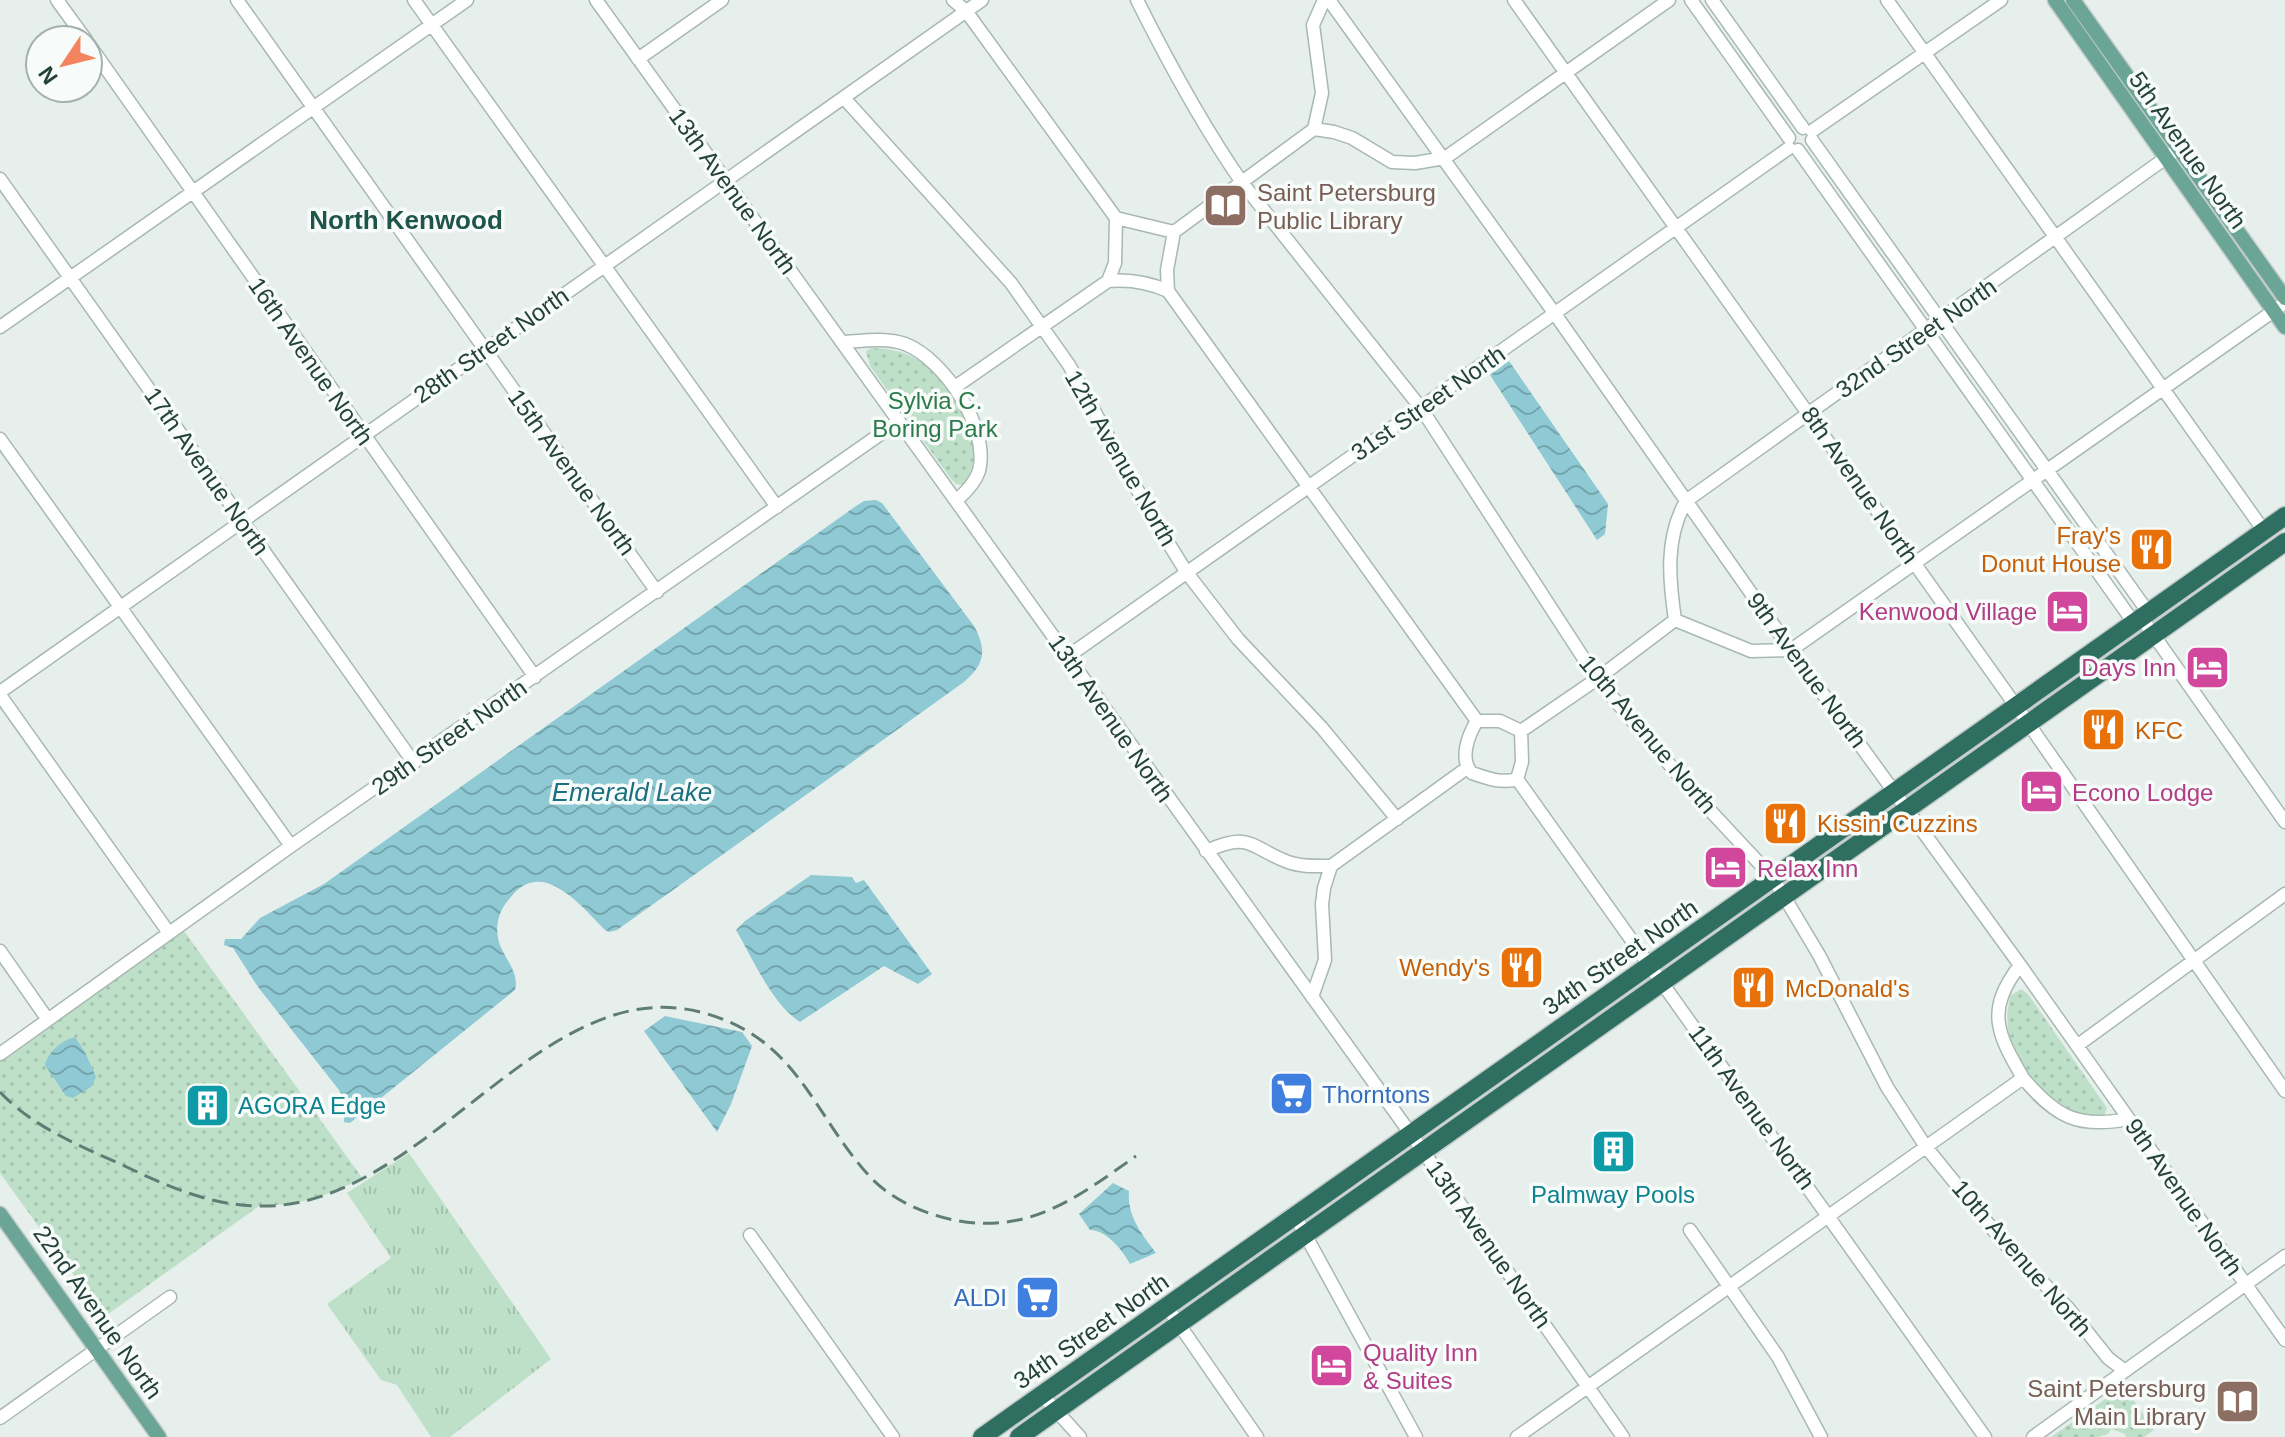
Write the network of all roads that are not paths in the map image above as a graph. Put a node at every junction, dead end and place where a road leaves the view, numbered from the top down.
1 (57, 0) edge
2 (237, 0) edge
3 (414, 0) edge
4 (467, 0) edge
5 (596, 0) edge
6 (722, 0) edge
7 (953, 0) edge
8 (982, 0) edge
9 (1137, 0) edge
10 (1327, 0) edge
11 (1514, 0) edge
12 (1669, 0) edge
13 (1691, 0) edge
14 (1712, 0) edge
15 (1887, 0) edge
16 (2001, 0) edge
17 (2055, 0) edge
18 (2073, 0) edge
19 (966, 11) junction
20 (74, 24) edge
21 (432, 25) junction
22 (1925, 53) junction
23 (638, 59) junction
24 (104, 66) edge
25 (1567, 73) junction
26 (844, 98) junction
27 (314, 108) junction
28 (1314, 129) junction
29 (1809, 133) junction
30 (1792, 146) junction
31 (2172, 153) junction
32 (1445, 158) junction
33 (0, 179) edge
34 (724, 181) junction
35 (1243, 184) junction
36 (193, 192) junction
37 (1116, 218) junction
38 (1677, 229) junction
39 (1174, 232) junction
40 (2056, 238) junction
41 (604, 265) junction
42 (70, 278) junction
43 (1108, 281) junction
44 (1168, 291) junction
45 (2281, 304) edge
46 (1555, 314) junction
47 (1939, 321) junction
48 (1042, 326) junction
49 (0, 327) edge
50 (2285, 327) edge
51 (1926, 331) junction
52 (843, 342) junction
53 (484, 350) junction
54 (955, 387) junction
55 (2163, 389) junction
56 (1421, 408) junction
57 (1810, 413) junction
58 (899, 421) junction
59 (362, 435) junction
60 (0, 439) edge
61 (2048, 470) junction
62 (2033, 481) junction
63 (1309, 487) junction
64 (957, 500) junction
65 (1686, 501) junction
66 (777, 507) junction
67 (2285, 516) edge
68 (243, 520) junction
69 (2264, 531) junction
70 (2282, 549) edge
71 (1916, 564) junction
72 (1187, 573) junction
73 (657, 592) junction
74 (120, 607) junction
75 (2141, 617) junction
76 (1675, 620) junction
77 (2153, 634) junction
78 (1791, 650) junction
79 (1067, 657) junction
80 (535, 677) junction
81 (1597, 679) junction
82 (0, 694) edge
83 (2016, 706) junction
84 (1477, 721) junction
85 (2028, 723) junction
86 (1521, 731) junction
87 (414, 763) junction
88 (1467, 768) junction
89 (1517, 779) junction
90 (1895, 791) junction
91 (1908, 808) junction
92 (1397, 819) junction
93 (2285, 822) edge
94 (291, 846) junction
95 (1206, 851) junction
96 (1331, 866) junction
97 (1773, 878) junction
98 (2285, 894) edge
99 (1784, 896) junction
100 (169, 933) junction
101 (0, 951) edge
102 (2194, 961) junction
103 (1650, 965) junction
104 (2020, 965) junction
105 (1663, 982) junction
106 (1312, 997) junction
107 (48, 1020) junction
108 (2078, 1045) junction
109 (1530, 1050) junction
110 (0, 1054) edge
111 (1543, 1067) junction
112 (2023, 1078) junction
113 (2285, 1091) edge
114 (2128, 1119) junction
115 (1411, 1134) junction
116 (1926, 1147) junction
117 (1423, 1151) junction
118 (0, 1214) edge
119 (1829, 1215) junction
120 (1295, 1216) junction
121 (1690, 1230) dead end
122 (750, 1235) dead end
123 (1305, 1235) junction
124 (2285, 1256) edge
125 (2246, 1284) junction
126 (1729, 1285) junction
127 (170, 1297) dead end
128 (1167, 1307) junction
129 (1179, 1324) junction
130 (2285, 1340) edge
131 (98, 1349) junction
132 (2125, 1371) junction
133 (1588, 1386) junction
134 (1042, 1395) junction
135 (1056, 1411) junction
136 (0, 1418) edge
137 (159, 1437) edge
138 (893, 1437) edge
139 (982, 1437) edge
140 (1019, 1437) edge
141 (1080, 1437) edge
142 (1257, 1437) edge
143 (1416, 1437) edge
144 (1517, 1437) edge
145 (1623, 1437) edge
146 (1821, 1437) edge
147 (1985, 1437) edge
148 (2033, 1437) edge

1 - 20 street, 16th Avenue North
2 - 27 street, 15th Avenue North
3 - 21 street
4 - 21 street
5 - 23 street, 13th Avenue North
6 - 23 street
7 - 19 street
8 - 19 street, 28th Street North
9 - 35 street, 10th Avenue North
10 - 28 street
10 - 32 street, 9th Avenue North
11 - 25 street, 8th Avenue North
12 - 25 street
13 - 30 street
14 - 29 street
15 - 22 street
16 - 22 street
17 - 31 main road, 5th Avenue North
18 - 31 main road, 5th Avenue North
19 - 26 street, 28th Street North
19 - 37 street
21 - 27 street
21 - 41 street
22 - 29 street
22 - 40 street
23 - 34 street, 13th Avenue North
24 - 36 street, 16th Avenue North
25 - 32 street
25 - 38 street, 8th Avenue North
26 - 34 street, 28th Street North
26 - 48 street, 12th Avenue North
27 - 36 street
27 - 53 street, 15th Avenue North
28 - 32 street
28 - 35 street
29 - 30 street, 31st Street North
29 - 47 street
30 - 38 street, 31st Street North
30 - 51 street
31 - 40 street, 32nd Street North
31 - 45 main road, 5th Avenue North
32 - 46 street, 9th Avenue North
33 - 42 street, 17th Avenue North
34 - 41 street, 28th Street North
34 - 52 street, 13th Avenue North
35 - 39 street
35 - 56 street, 10th Avenue North
36 - 42 street
36 - 59 street, 16th Avenue North
37 - 39 street
37 - 43 street
38 - 46 street, 31st Street North
38 - 57 street, 8th Avenue North
39 - 44 street
40 - 47 street, 32nd Street North
40 - 55 street
41 - 53 street, 28th Street North
41 - 66 street
42 - 49 street
42 - 68 street, 17th Avenue North
43 - 44 street
43 - 48 street
44 - 63 street
45 - 50 main road, 5th Avenue North
45 - 55 street
46 - 56 street, 31st Street North
46 - 65 street, 9th Avenue North
47 - 51 street, 32nd Street North
47 - 61 street
48 - 54 street
48 - 72 street, 12th Avenue North
51 - 57 street, 32nd Street North
51 - 62 street
52 - 54 street
52 - 58 street, 13th Avenue North
53 - 59 street, 28th Street North
53 - 73 street, 15th Avenue North
54 - 64 street
55 - 61 street
55 - 69 street
56 - 63 street, 31st Street North
56 - 81 street, 10th Avenue North
57 - 65 street, 32nd Street North
57 - 71 street, 8th Avenue North
58 - 64 street, 13th Avenue North
58 - 66 street, 29th Street North
59 - 68 street, 28th Street North
59 - 80 street, 16th Avenue North
60 - 74 street
61 - 62 street
61 - 75 street
62 - 71 street
62 - 75 street
63 - 72 street, 31st Street North
63 - 84 street
64 - 79 street, 13th Avenue North
65 - 76 street
65 - 78 street, 9th Avenue North
66 - 73 street, 29th Street North
67 - 69 highway, 34th Street North
68 - 74 street, 28th Street North
68 - 87 street, 17th Avenue North
69 - 75 highway, 34th Street North
70 - 77 highway, 34th Street North
71 - 78 street
71 - 83 street, 8th Avenue North
72 - 79 street, 31st Street North
72 - 92 street, 12th Avenue North
73 - 80 street, 29th Street North
74 - 82 street, 28th Street North
74 - 94 street
75 - 77 street
75 - 83 highway, 34th Street North
76 - 78 street
76 - 81 street
77 - 85 highway, 34th Street North
77 - 93 street
78 - 90 street, 9th Avenue North
79 - 95 street, 13th Avenue North
80 - 87 street, 29th Street North
81 - 86 street
81 - 97 street, 10th Avenue North
82 - 100 street
83 - 85 street, 8th Avenue North
83 - 90 highway, 34th Street North
84 - 86 street
84 - 88 street
85 - 91 highway, 34th Street North
85 - 102 street, 8th Avenue North
86 - 89 street
87 - 94 street, 29th Street North
88 - 89 street
88 - 92 street
89 - 103 street, 11th Avenue North
90 - 91 street, 9th Avenue North
90 - 97 highway, 34th Street North
91 - 99 highway, 34th Street North
91 - 104 street, 9th Avenue North
92 - 96 street
94 - 100 street, 29th Street North
95 - 96 street
95 - 106 street, 13th Avenue North
96 - 106 street
97 - 99 street, 10th Avenue North
97 - 103 highway, 34th Street North
98 - 102 street
99 - 105 highway, 34th Street North
99 - 116 street, 10th Avenue North
100 - 107 street, 29th Street North
101 - 107 street
102 - 108 street
102 - 113 street, 8th Avenue North
103 - 105 street, 11th Avenue North
103 - 109 highway, 34th Street North
104 - 108 street, 9th Avenue North
104 - 112 street
105 - 111 highway, 34th Street North
105 - 119 street, 11th Avenue North
106 - 115 street, 13th Avenue North
107 - 110 street, 29th Street North
108 - 114 street, 9th Avenue North
109 - 111 highway
109 - 115 highway, 34th Street North
111 - 117 highway, 34th Street North
112 - 114 street
112 - 116 street
114 - 125 street, 9th Avenue North
115 - 117 street, 13th Avenue North
115 - 120 highway, 34th Street North
116 - 119 street
116 - 132 street, 10th Avenue North
117 - 123 highway, 34th Street North
117 - 133 street, 13th Avenue North
118 - 131 main road, 22nd Avenue North
119 - 126 street
119 - 147 street, 11th Avenue North
120 - 123 street
120 - 128 highway, 34th Street North
121 - 126 street
122 - 138 street
123 - 129 highway, 34th Street North
123 - 143 street
124 - 125 street
125 - 130 street, 9th Avenue North
125 - 132 street
126 - 133 street
126 - 146 street
127 - 131 street
128 - 129 street
128 - 134 highway, 34th Street North
129 - 135 highway, 34th Street North
129 - 142 street
131 - 136 street
131 - 137 main road, 22nd Avenue North
132 - 148 street
133 - 144 street
133 - 145 street, 13th Avenue North
134 - 135 street
134 - 139 highway, 34th Street North
135 - 140 highway, 34th Street North
135 - 141 street

